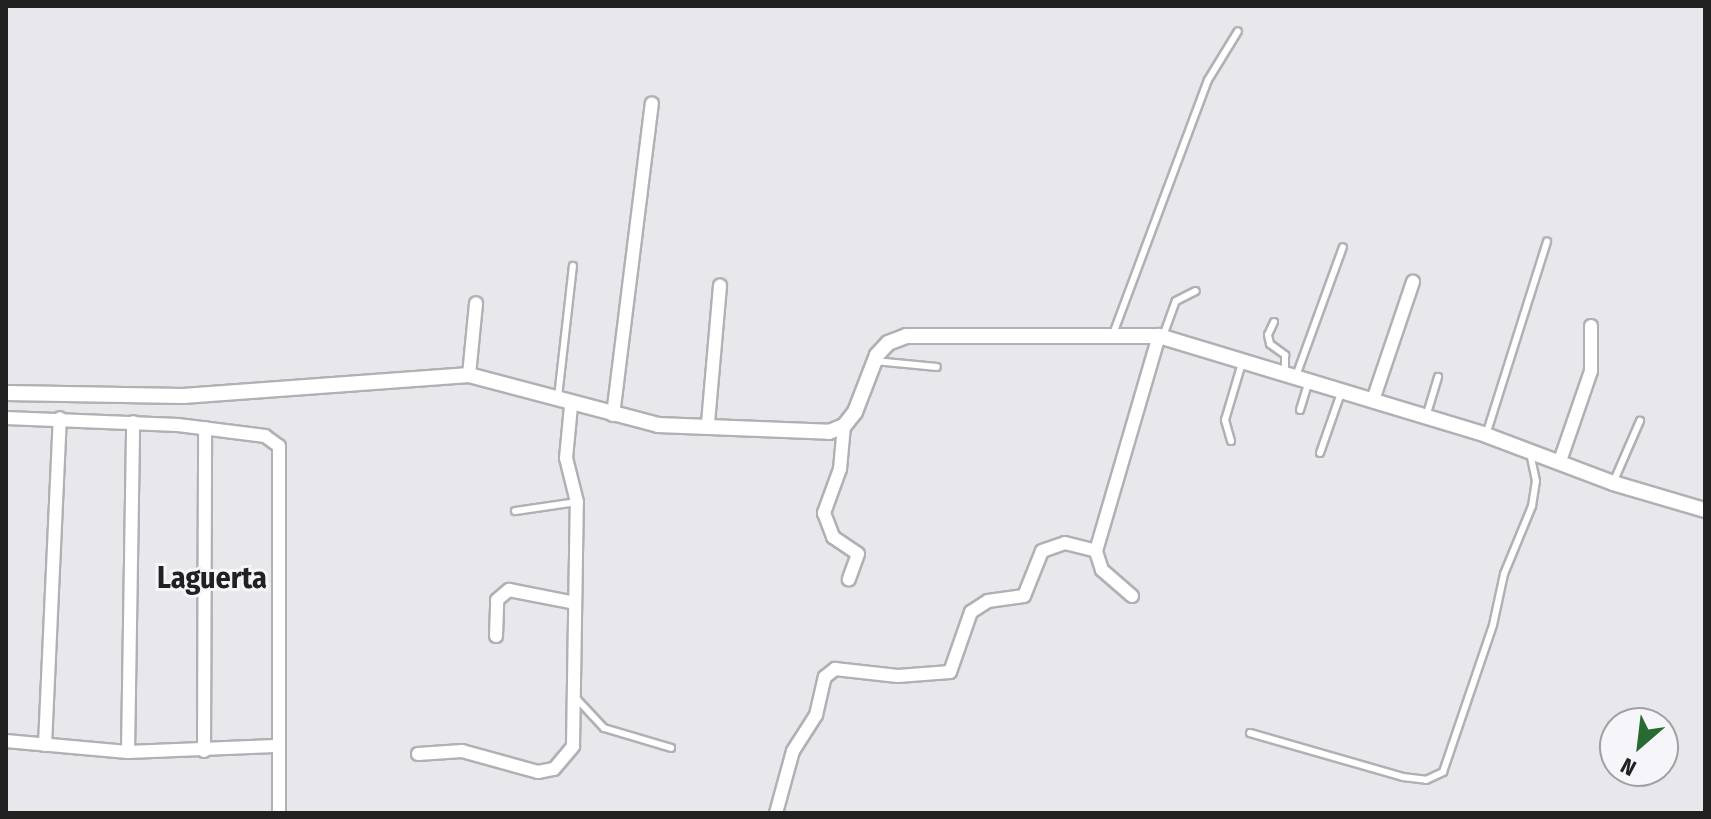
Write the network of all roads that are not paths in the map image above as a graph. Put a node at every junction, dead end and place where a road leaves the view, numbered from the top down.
1 (1238, 31) dead end
2 (652, 103) dead end
3 (1547, 241) dead end
4 (1343, 247) dead end
5 (573, 266) dead end
6 (1413, 282) dead end
7 (720, 286) dead end
8 (1196, 291) dead end
9 (476, 303) dead end
10 (1274, 322) dead end
11 (1591, 326) dead end
12 (1161, 336) junction
13 (1112, 337) junction
14 (1243, 359) junction
15 (874, 361) junction
16 (937, 367) dead end
17 (469, 375) junction
18 (1297, 376) junction
19 (1438, 377) dead end
20 (1342, 390) junction
21 (6, 393) edge
22 (1373, 400) junction
23 (564, 403) junction
24 (1300, 410) dead end
25 (613, 415) junction
26 (1426, 417) junction
27 (6, 418) edge
28 (60, 418) junction
29 (1640, 421) dead end
30 (133, 422) junction
31 (708, 423) junction
32 (844, 426) junction
33 (205, 428) junction
34 (1486, 435) junction
35 (1231, 441) dead end
36 (1531, 450) junction
37 (1320, 453) dead end
38 (1560, 461) junction
39 (1613, 483) junction
40 (577, 502) junction
41 (1705, 510) edge
42 (515, 511) dead end
43 (1096, 551) junction
44 (849, 579) dead end
45 (1132, 596) dead end
46 (575, 603) junction
47 (496, 636) dead end
48 (575, 694) junction
49 (1250, 733) dead end
50 (6, 741) edge
51 (45, 745) junction
52 (275, 746) junction
53 (671, 748) dead end
54 (204, 751) junction
55 (128, 752) junction
56 (418, 754) dead end
57 (279, 813) edge
58 (776, 813) edge

1 - 13 lane
2 - 25 street
3 - 34 lane
4 - 18 lane
5 - 23 lane
6 - 22 street
7 - 31 street
8 - 12 lane
9 - 17 street
10 - 18 lane
11 - 38 street
12 - 13 street
12 - 14 street
12 - 43 street
13 - 15 street
14 - 18 street
14 - 35 lane
15 - 16 lane
15 - 32 street
17 - 21 street
17 - 23 street
18 - 20 street
18 - 24 lane
19 - 26 lane
20 - 22 street
20 - 37 lane
22 - 26 street
23 - 25 street
23 - 40 street
25 - 31 street
26 - 34 street
27 - 28 street
28 - 30 street
28 - 51 street
29 - 39 lane
30 - 33 street
30 - 55 street
31 - 32 street
32 - 44 street
33 - 52 street
33 - 54 street
34 - 36 street
36 - 38 street
36 - 49 lane
38 - 39 street
39 - 41 street
40 - 42 lane
40 - 46 street
43 - 45 street
43 - 58 street
46 - 47 street
46 - 48 street
48 - 53 lane
48 - 56 street
50 - 51 street
51 - 55 street
52 - 54 street
52 - 57 street
54 - 55 street

